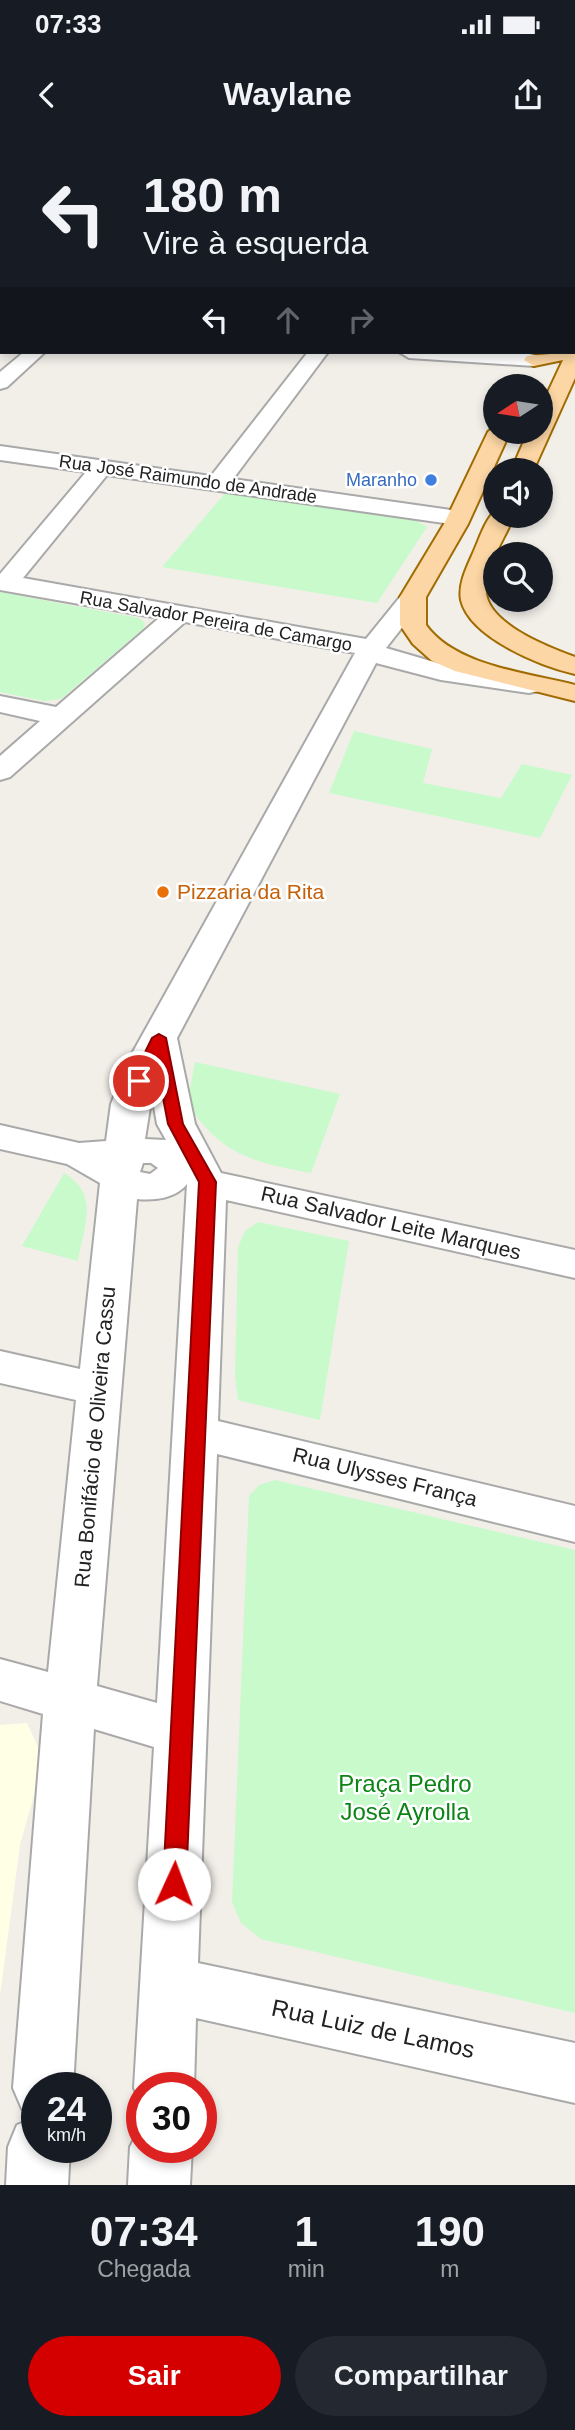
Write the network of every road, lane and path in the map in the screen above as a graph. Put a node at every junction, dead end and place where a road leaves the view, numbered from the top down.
1 (33, 354) edge
2 (316, 354) edge
3 (431, 354) edge
4 (575, 354) edge
5 (532, 363) edge
6 (0, 383) edge
7 (553, 402) edge
8 (493, 444) edge
9 (0, 453) edge
10 (102, 467) junction
11 (218, 483) junction
12 (458, 518) junction
13 (497, 528) edge
14 (477, 577) junction
15 (3, 582) edge
16 (413, 597) junction
17 (180, 613) junction
18 (369, 652) junction
19 (575, 666) edge
20 (565, 691) edge
21 (0, 704) edge
22 (62, 716) junction
23 (0, 771) edge
24 (159, 1038) junction
25 (0, 1137) edge
26 (136, 1167) junction
27 (575, 1264) edge
28 (0, 1367) edge
29 (100, 1390) junction
30 (195, 1432) junction
31 (575, 1524) edge
32 (0, 1680) edge
33 (70, 1701) junction
34 (180, 1732) junction
35 (171, 1985) junction
36 (44, 2072) edge
37 (165, 2072) edge
38 (575, 2073) edge
39 (38, 2163) edge
40 (160, 2163) edge
41 (37, 2185) edge
42 (159, 2185) edge

1 - 6 street
2 - 11 street
3 - 5 street
4 - 5 main road
4 - 7 main road
8 - 12 main road, Rua Bonifácio de Oliveira Cassu
9 - 10 street, Rua José Raimundo de Andrade
10 - 11 street, Rua José Raimundo de Andrade
10 - 15 street
11 - 12 street, Rua José Raimundo de Andrade
12 - 14 main road
12 - 16 main road, Rua Bonifácio de Oliveira Cassu
13 - 14 main road
14 - 19 main road
15 - 17 street, Rua Salvador Pereira de Camargo
16 - 18 street, Rua Bonifácio de Oliveira Cassu
16 - 20 main road
17 - 18 street, Rua Salvador Pereira de Camargo
17 - 22 street
18 - 20 street, Rua Salvador Pereira de Camargo
18 - 24 street, Rua Bonifácio de Oliveira Cassu
21 - 22 street
22 - 23 street
24 - 26 street, Rua Bonifácio de Oliveira Cassu
24 - 26 street
25 - 26 street, Rua Salvador Leite Marques
26 - 27 street, Rua Salvador Leite Marques
26 - 29 street, Rua Bonifácio de Oliveira Cassu
26 - 30 street, Rua Bonifácio de Oliveira Cassu
28 - 29 street
29 - 33 street, Rua Bonifácio de Oliveira Cassu
30 - 31 street, Rua Ulysses França
30 - 34 street, Rua Bonifácio de Oliveira Cassu
32 - 33 street
33 - 34 street
33 - 36 street, Rua Bonifácio de Oliveira Cassu
34 - 35 street, Rua Bonifácio de Oliveira Cassu
35 - 37 street, Rua Bonifácio de Oliveira Cassu
35 - 38 street, Rua Luiz de Lamos
39 - 41 street
40 - 42 street

